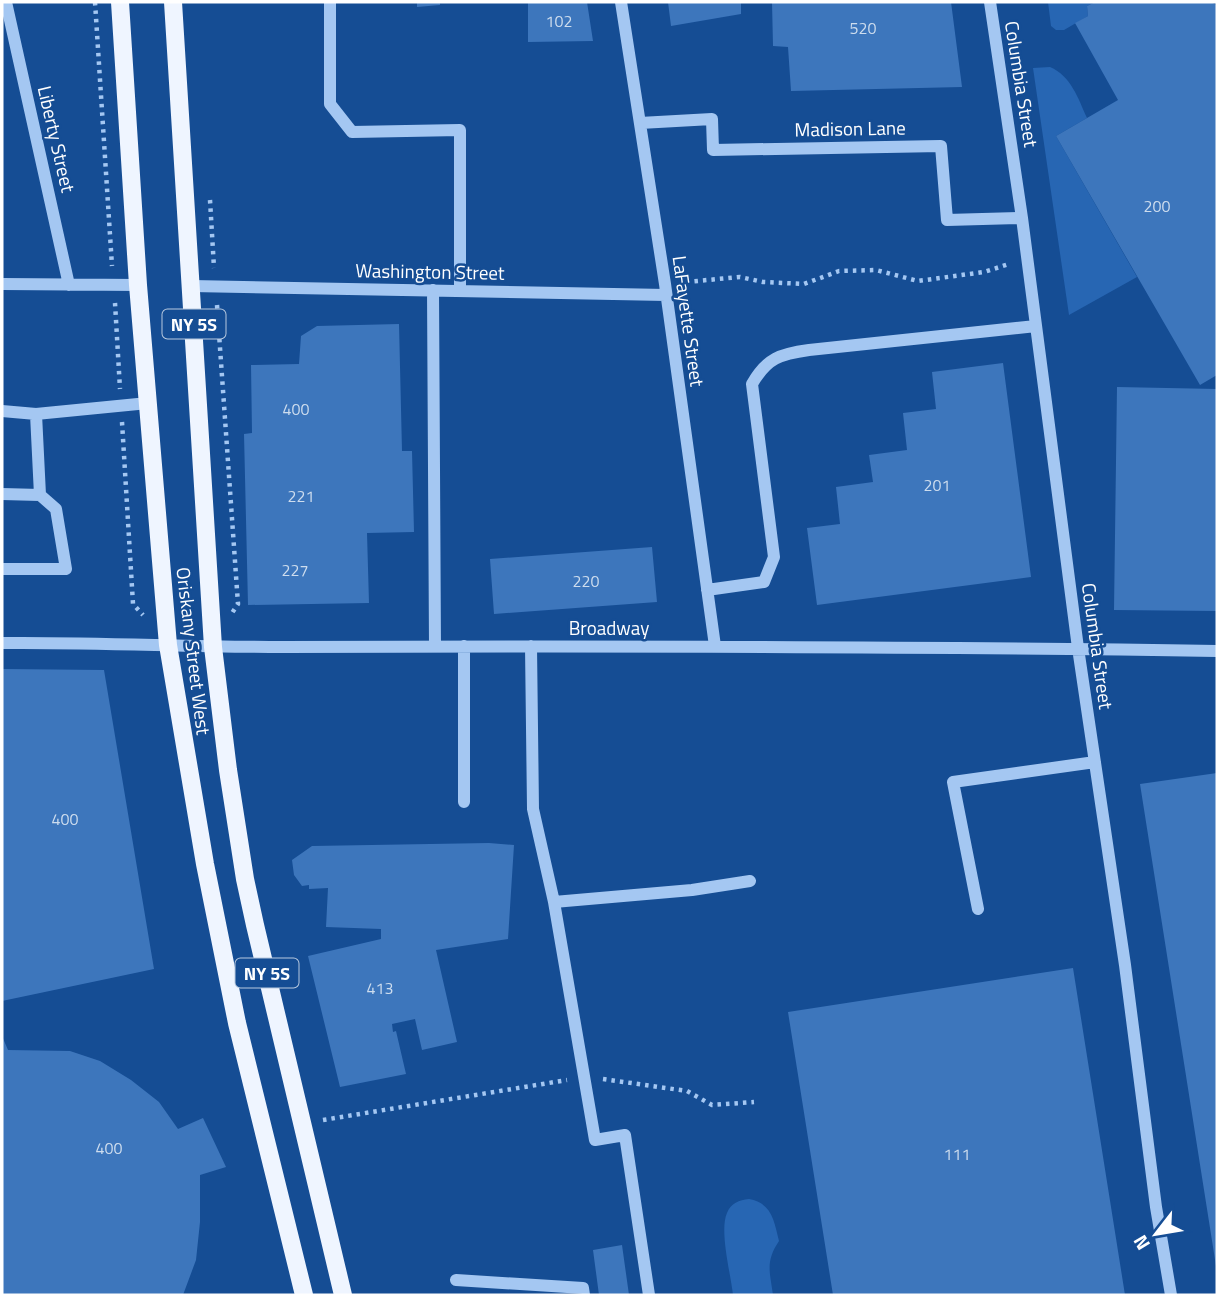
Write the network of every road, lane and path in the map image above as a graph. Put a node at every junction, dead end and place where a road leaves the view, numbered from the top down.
1 (6, 2) edge
2 (120, 2) edge
3 (167, 2) edge
4 (173, 2) edge
5 (330, 2) edge
6 (621, 2) edge
7 (990, 2) edge
8 (175, 24) junction
9 (640, 123) junction
10 (1022, 218) junction
11 (1027, 259) junction
12 (686, 282) dead end
13 (2, 284) edge
14 (69, 285) junction
15 (138, 285) junction
16 (192, 286) junction
17 (433, 290) junction
18 (460, 290) junction
19 (666, 295) junction
20 (1036, 326) junction
21 (148, 403) junction
22 (2, 411) edge
23 (36, 414) junction
24 (2, 494) edge
25 (40, 495) junction
26 (2, 569) edge
27 (707, 590) junction
28 (2, 643) edge
29 (168, 645) junction
30 (435, 646) junction
31 (464, 646) junction
32 (531, 646) junction
33 (715, 646) junction
34 (213, 647) junction
35 (1078, 649) junction
36 (1217, 651) edge
37 (1095, 762) junction
38 (464, 802) dead end
39 (750, 881) dead end
40 (554, 902) junction
41 (978, 909) dead end
42 (584, 1077) junction
43 (754, 1102) dead end
44 (304, 1124) junction
45 (456, 1280) dead end
46 (304, 1295) edge
47 (343, 1295) edge
48 (584, 1295) edge
49 (649, 1295) edge
50 (1171, 1295) edge

1 - 14 street, Liberty Street
2 - 15 main road, Oriskany Street West / NY 5S
3 - 8 main road
4 - 8 main road, Oriskany Street West / NY 5S
5 - 18 street
6 - 9 street, LaFayette Street
7 - 10 street, Columbia Street
8 - 16 main road, Oriskany Street West / NY 5S
9 - 10 street, Madison Lane
9 - 19 street, LaFayette Street
10 - 11 street, Columbia Street
11 - 12 path
11 - 20 street, Columbia Street
13 - 14 street
14 - 15 street
15 - 21 main road, Oriskany Street West / NY 5S
16 - 17 street, Washington Street
16 - 34 main road, Oriskany Street West / NY 5S
17 - 18 street, Washington Street
17 - 30 street
18 - 19 street, Washington Street
19 - 27 street, LaFayette Street
20 - 27 street
20 - 35 street, Columbia Street
21 - 23 street
21 - 29 main road, Oriskany Street West / NY 5S
22 - 23 street
23 - 25 street
24 - 25 street
25 - 26 street
27 - 33 street, LaFayette Street
28 - 29 street, Broadway
29 - 34 street, Broadway
29 - 46 main road, Oriskany Street West / NY 5S
30 - 31 street, Broadway
30 - 34 street, Broadway
31 - 32 street, Broadway
31 - 38 street
32 - 33 street, Broadway
32 - 40 street
33 - 35 street, Broadway
34 - 44 main road, Oriskany Street West / NY 5S
35 - 36 street, Broadway
35 - 37 street, Columbia Street
37 - 41 street
37 - 50 street, Columbia Street
39 - 40 street
40 - 42 street
42 - 43 path
42 - 44 path
42 - 49 street
44 - 47 main road, Oriskany Street West / NY 5S
45 - 48 street

